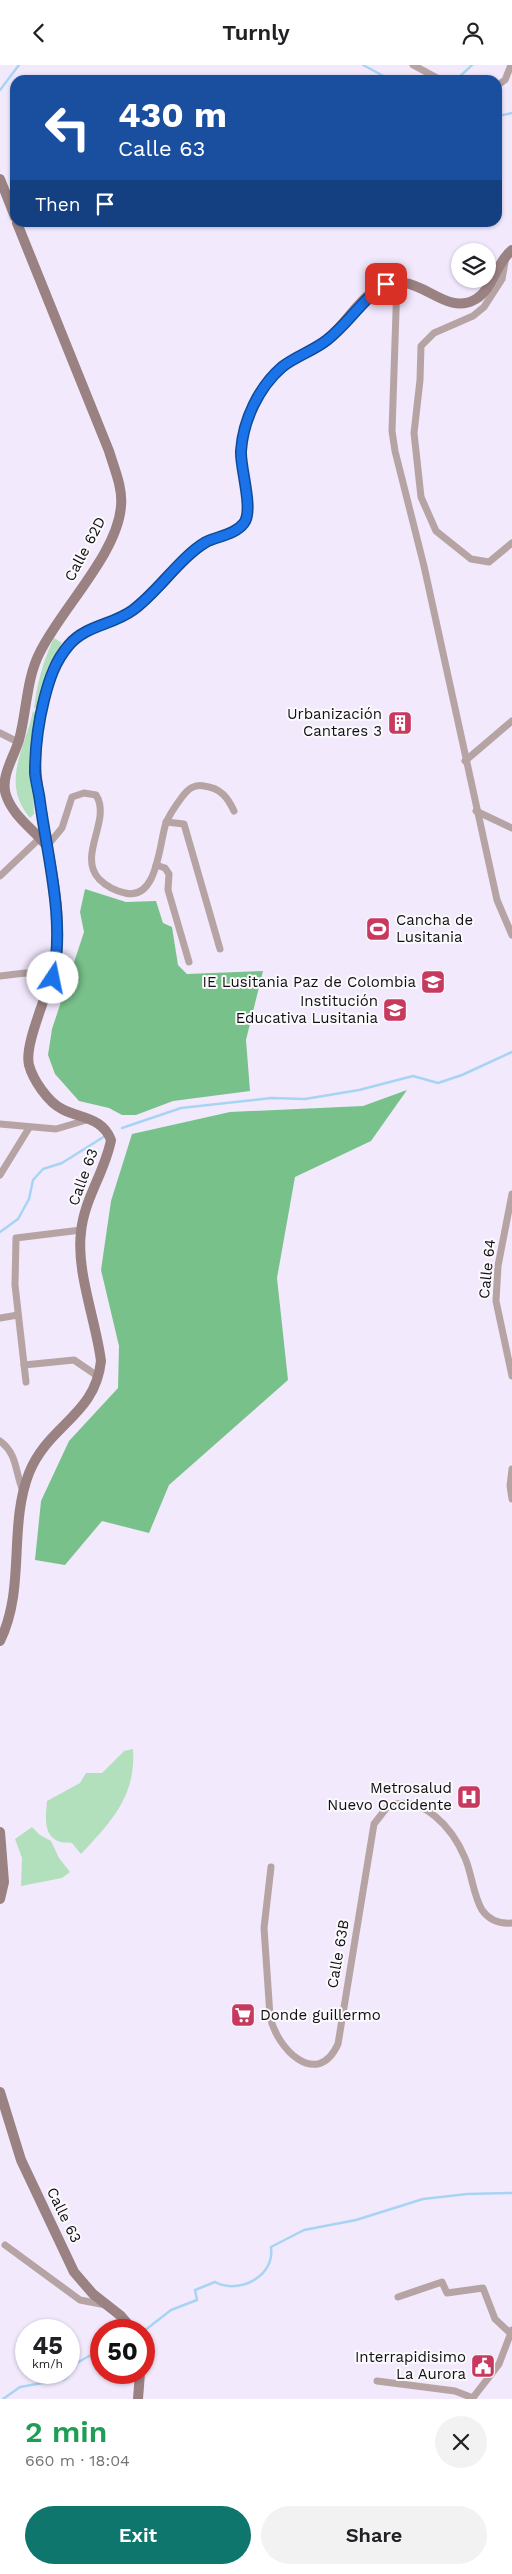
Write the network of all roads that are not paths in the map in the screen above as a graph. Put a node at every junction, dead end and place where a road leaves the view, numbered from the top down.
1 (413, 65) edge
2 (511, 65) edge
3 (432, 75) edge
4 (502, 82) edge
5 (1, 181) edge
6 (10, 204) edge
7 (19, 227) edge
8 (509, 253) edge
9 (397, 282) junction
10 (512, 543) edge
11 (512, 721) edge
12 (0, 733) edge
13 (18, 742) junction
14 (465, 761) junction
15 (234, 811) dead end
16 (476, 811) junction
17 (166, 822) junction
18 (512, 828) edge
19 (44, 842) junction
20 (156, 865) junction
21 (0, 876) edge
22 (512, 935) edge
23 (220, 949) dead end
24 (189, 962) dead end
25 (1, 977) edge
26 (53, 978) junction
27 (91, 1119) junction
28 (0, 1123) edge
29 (28, 1127) junction
30 (0, 1175) edge
31 (512, 1194) edge
32 (81, 1230) junction
33 (18, 1315) junction
34 (0, 1319) edge
35 (24, 1365) junction
36 (512, 1376) edge
37 (99, 1377) junction
38 (26, 1381) dead end
39 (0, 1441) edge
40 (512, 1469) edge
41 (23, 1491) junction
42 (512, 1499) edge
43 (0, 1641) edge
44 (0, 1832) edge
45 (271, 1867) dead end
46 (0, 1899) edge
47 (512, 1923) edge
48 (0, 2092) edge
49 (5, 2245) dead end
50 (398, 2297) dead end
51 (106, 2305) junction
52 (121, 2319) edge
53 (511, 2331) edge
54 (377, 2381) dead end
55 (139, 2384) edge
56 (138, 2399) edge
57 (472, 2399) edge

1 - 3 street
2 - 4 street
5 - 6 main road
7 - 13 main road, Calle 62D
8 - 9 main road
8 - 10 street
9 - 14 street
9 - 19 main road, Calle 63
11 - 14 street
12 - 13 street
13 - 19 main road, Calle 62D
14 - 16 street
15 - 17 street
16 - 18 street
16 - 22 street
17 - 20 street
17 - 23 street
19 - 20 street
19 - 21 street
19 - 26 main road, Calle 63
20 - 24 street
25 - 26 street
26 - 27 main road, Calle 63
27 - 29 street
27 - 32 main road, Calle 63
28 - 29 street
29 - 30 street
31 - 36 street, Calle 64
32 - 33 street
32 - 37 main road, Calle 63
33 - 34 street
33 - 35 street
35 - 37 street
35 - 38 street
37 - 41 main road, Calle 63
39 - 41 street
40 - 42 street
41 - 43 main road, Calle 63
44 - 46 main road
45 - 47 street, Calle 63B
48 - 51 main road, Calle 63
49 - 51 street
50 - 53 street
51 - 52 main road, Calle 63
53 - 57 street
54 - 57 street
55 - 56 main road

